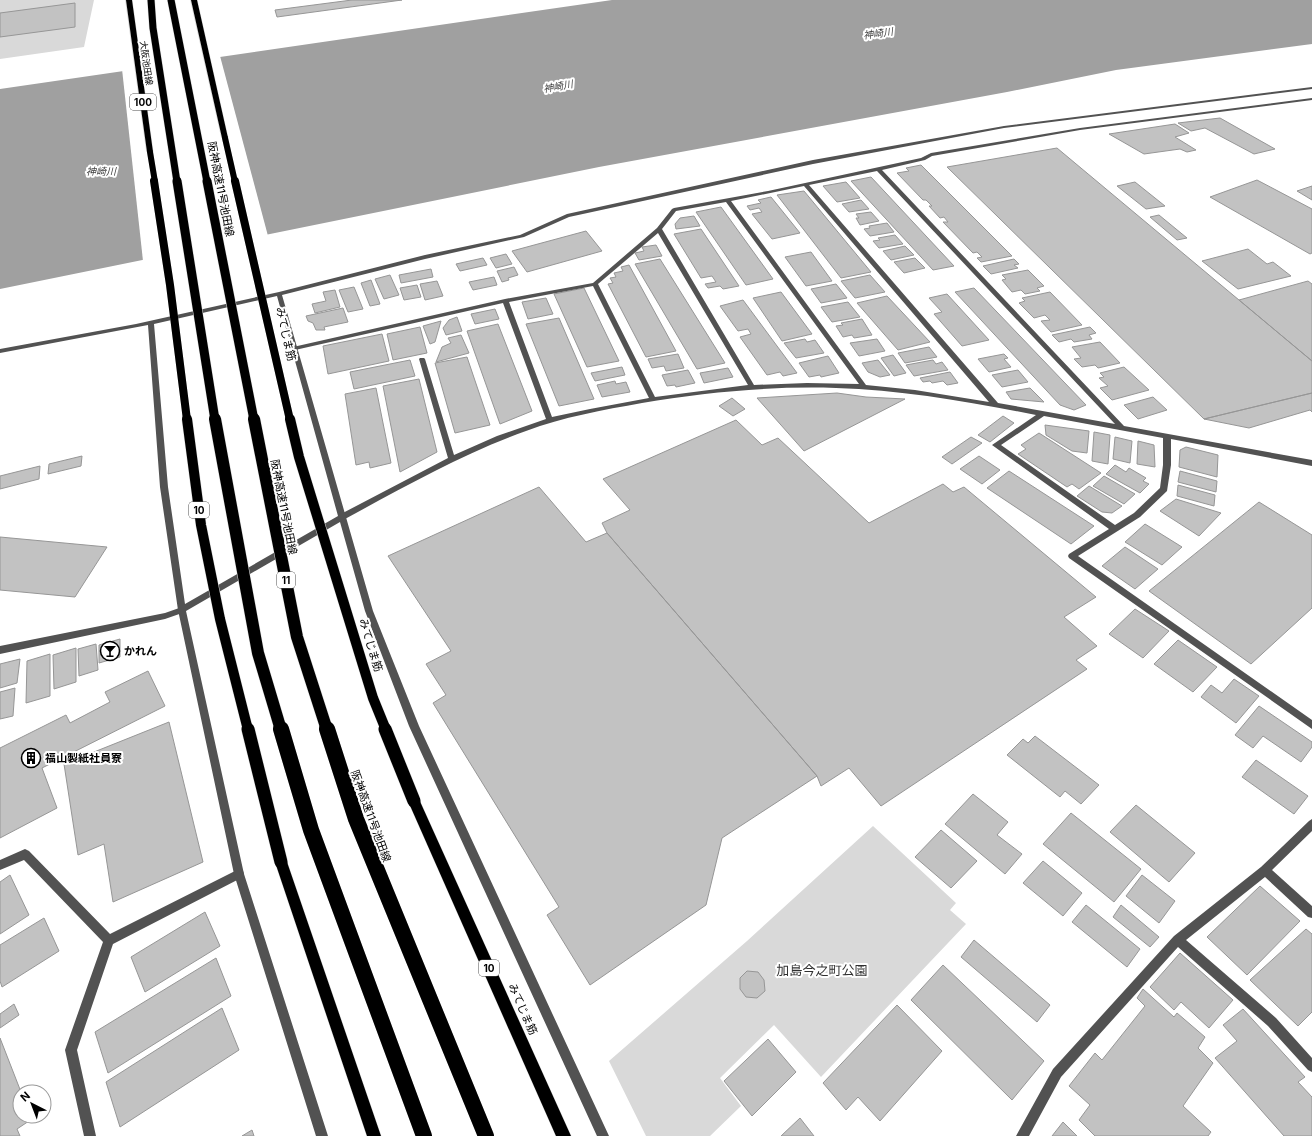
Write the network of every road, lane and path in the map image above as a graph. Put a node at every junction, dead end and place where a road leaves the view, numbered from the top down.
1 (130, 0) edge
2 (151, 0) edge
3 (171, 0) edge
4 (194, 0) edge
5 (1312, 88) edge
6 (1312, 99) edge
7 (150, 152) joint
8 (878, 169) junction
9 (806, 185) junction
10 (728, 201) junction
11 (659, 230) junction
12 (595, 284) junction
13 (279, 294) junction
14 (505, 301) junction
15 (151, 323) junction
16 (295, 348) junction
17 (0, 351) edge
18 (422, 359) dead end
19 (752, 387) junction
20 (864, 387) junction
21 (653, 399) junction
22 (996, 405) junction
23 (1042, 414) junction
24 (550, 420) junction
25 (1123, 428) junction
26 (1167, 436) junction
27 (452, 460) junction
28 (1312, 462) edge
29 (342, 517) junction
30 (1114, 529) junction
31 (182, 610) junction
32 (0, 650) edge
33 (1312, 725) edge
34 (1312, 824) edge
35 (0, 865) edge
36 (1266, 870) junction
37 (239, 874) junction
38 (1312, 913) edge
39 (109, 940) junction
40 (1178, 940) junction
41 (1312, 1066) edge
42 (90, 1136) edge
43 (322, 1136) edge
44 (374, 1136) edge
45 (424, 1136) edge
46 (486, 1136) edge
47 (564, 1136) edge
48 (603, 1136) edge
49 (1022, 1136) edge

1 - 7 main road, 大阪池田線 / 100
2 - 45 highway, bridge
3 - 46 highway, 阪神高速11号池田線 / 11, bridge
4 - 47 main road, みてじま筋 / 10, bridge
5 - 13 street
6 - 8 street
7 - 44 main road, 10, bridge
8 - 9 street
8 - 25 street
9 - 10 street
9 - 22 street
10 - 11 street
10 - 20 street
11 - 12 street
11 - 19 street
12 - 14 street
12 - 21 street
13 - 15 street
13 - 16 street
14 - 16 street
14 - 24 street
15 - 17 street
15 - 31 street
16 - 29 street
18 - 27 street
19 - 20 street
19 - 21 street
20 - 22 street
21 - 24 street
22 - 23 street
23 - 25 street
23 - 30 street
24 - 27 street
25 - 26 street
26 - 28 street
26 - 30 street
27 - 29 street
29 - 31 street
29 - 48 street
30 - 33 street
31 - 32 street
31 - 37 street
34 - 36 street
35 - 39 street
36 - 38 street
36 - 40 street
37 - 39 street
37 - 43 street
39 - 42 street
40 - 41 street
40 - 49 street

